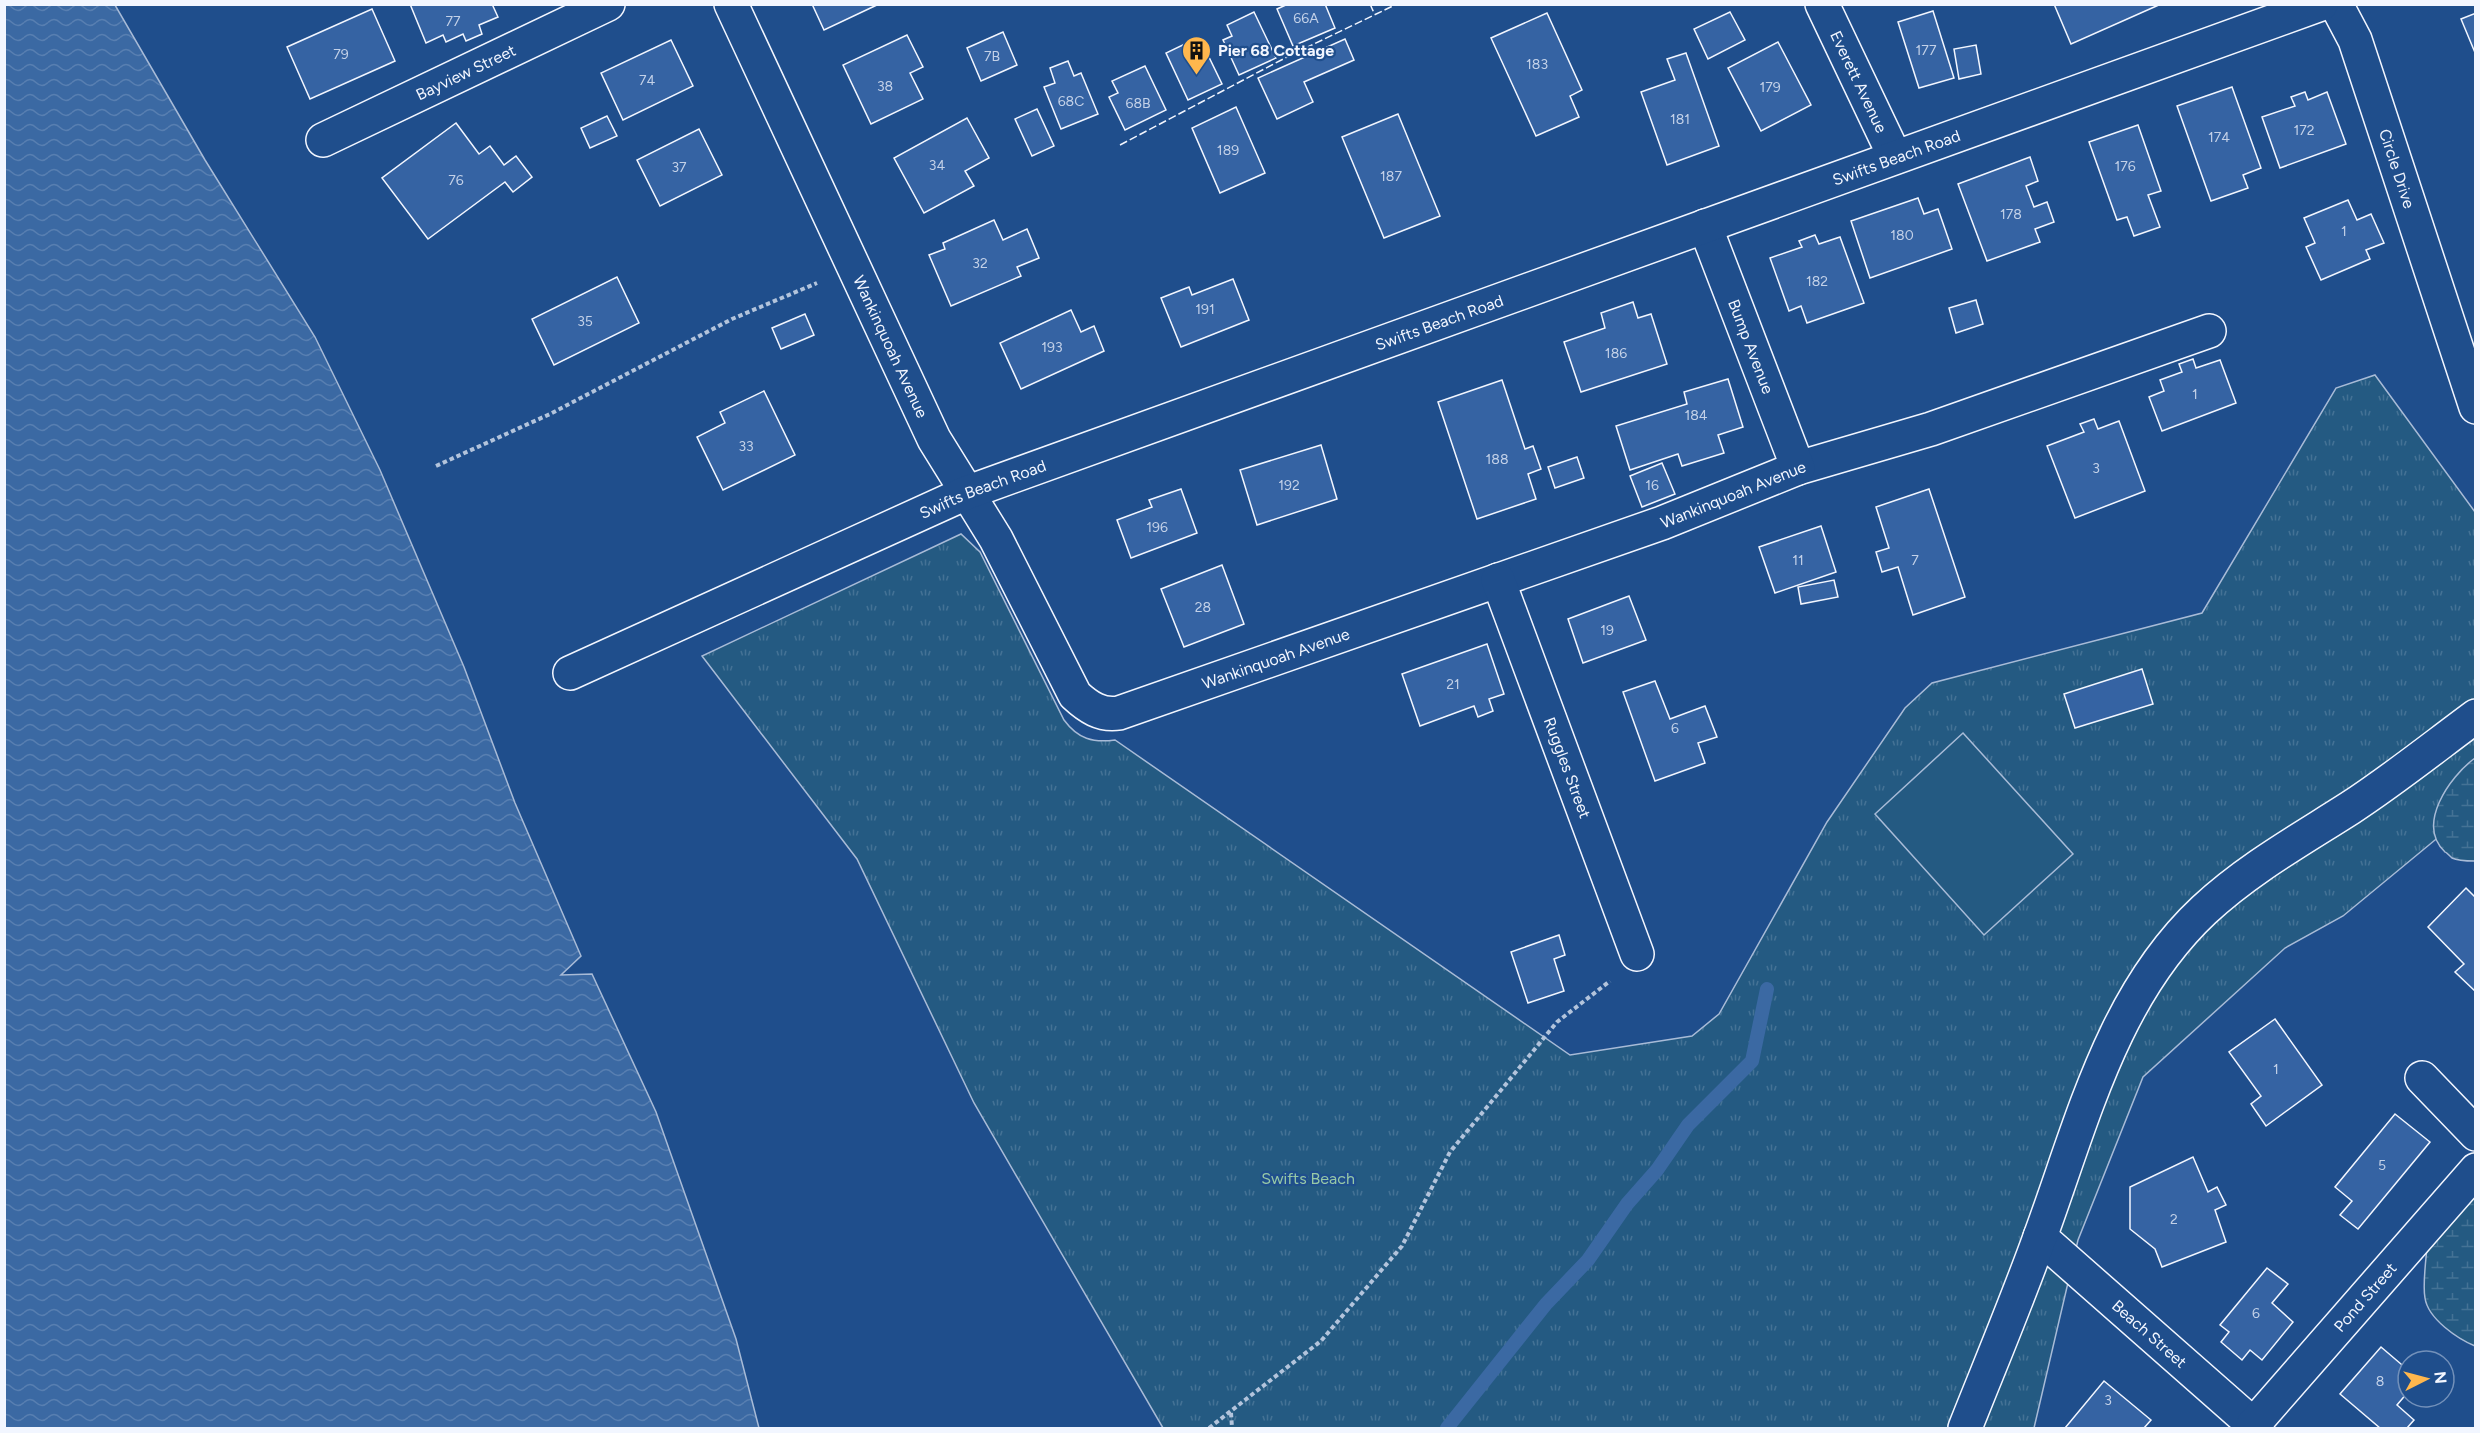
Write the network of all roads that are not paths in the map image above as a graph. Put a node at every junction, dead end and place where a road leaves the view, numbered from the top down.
1 (608, 4) edge
2 (731, 4) edge
3 (1822, 4) edge
4 (2321, 4) edge
5 (2336, 4) edge
6 (323, 140) dead end
7 (1895, 157) junction
8 (1705, 226) junction
9 (2209, 331) dead end
10 (2464, 336) edge
11 (2475, 407) edge
12 (1798, 468) junction
13 (966, 493) junction
14 (1498, 580) junction
15 (570, 673) dead end
16 (2475, 716) edge
17 (1637, 954) road end
18 (2422, 1078) dead end
19 (2475, 1134) edge
20 (2475, 1170) edge
21 (2040, 1237) junction
22 (2255, 1427) edge
23 (1965, 1428) edge

1 - 6 street, Bayview Street
2 - 13 street, Wankinquoah Avenue
3 - 7 street, Everett Avenue
4 - 7 street, Swifts Beach Road
5 - 10 street, Circle Drive
7 - 8 street, Swifts Beach Road
8 - 12 street, Bump Avenue
8 - 13 street, Swifts Beach Road
9 - 12 street, Wankinquoah Avenue
10 - 11 street, Circle Drive
12 - 14 street, Wankinquoah Avenue
13 - 14 street, Wankinquoah Avenue
13 - 15 street, Swifts Beach Road
14 - 17 street, Ruggles Street
16 - 21 street
18 - 19 street
20 - 22 street, Pond Street
21 - 22 street, Beach Street
21 - 23 street

